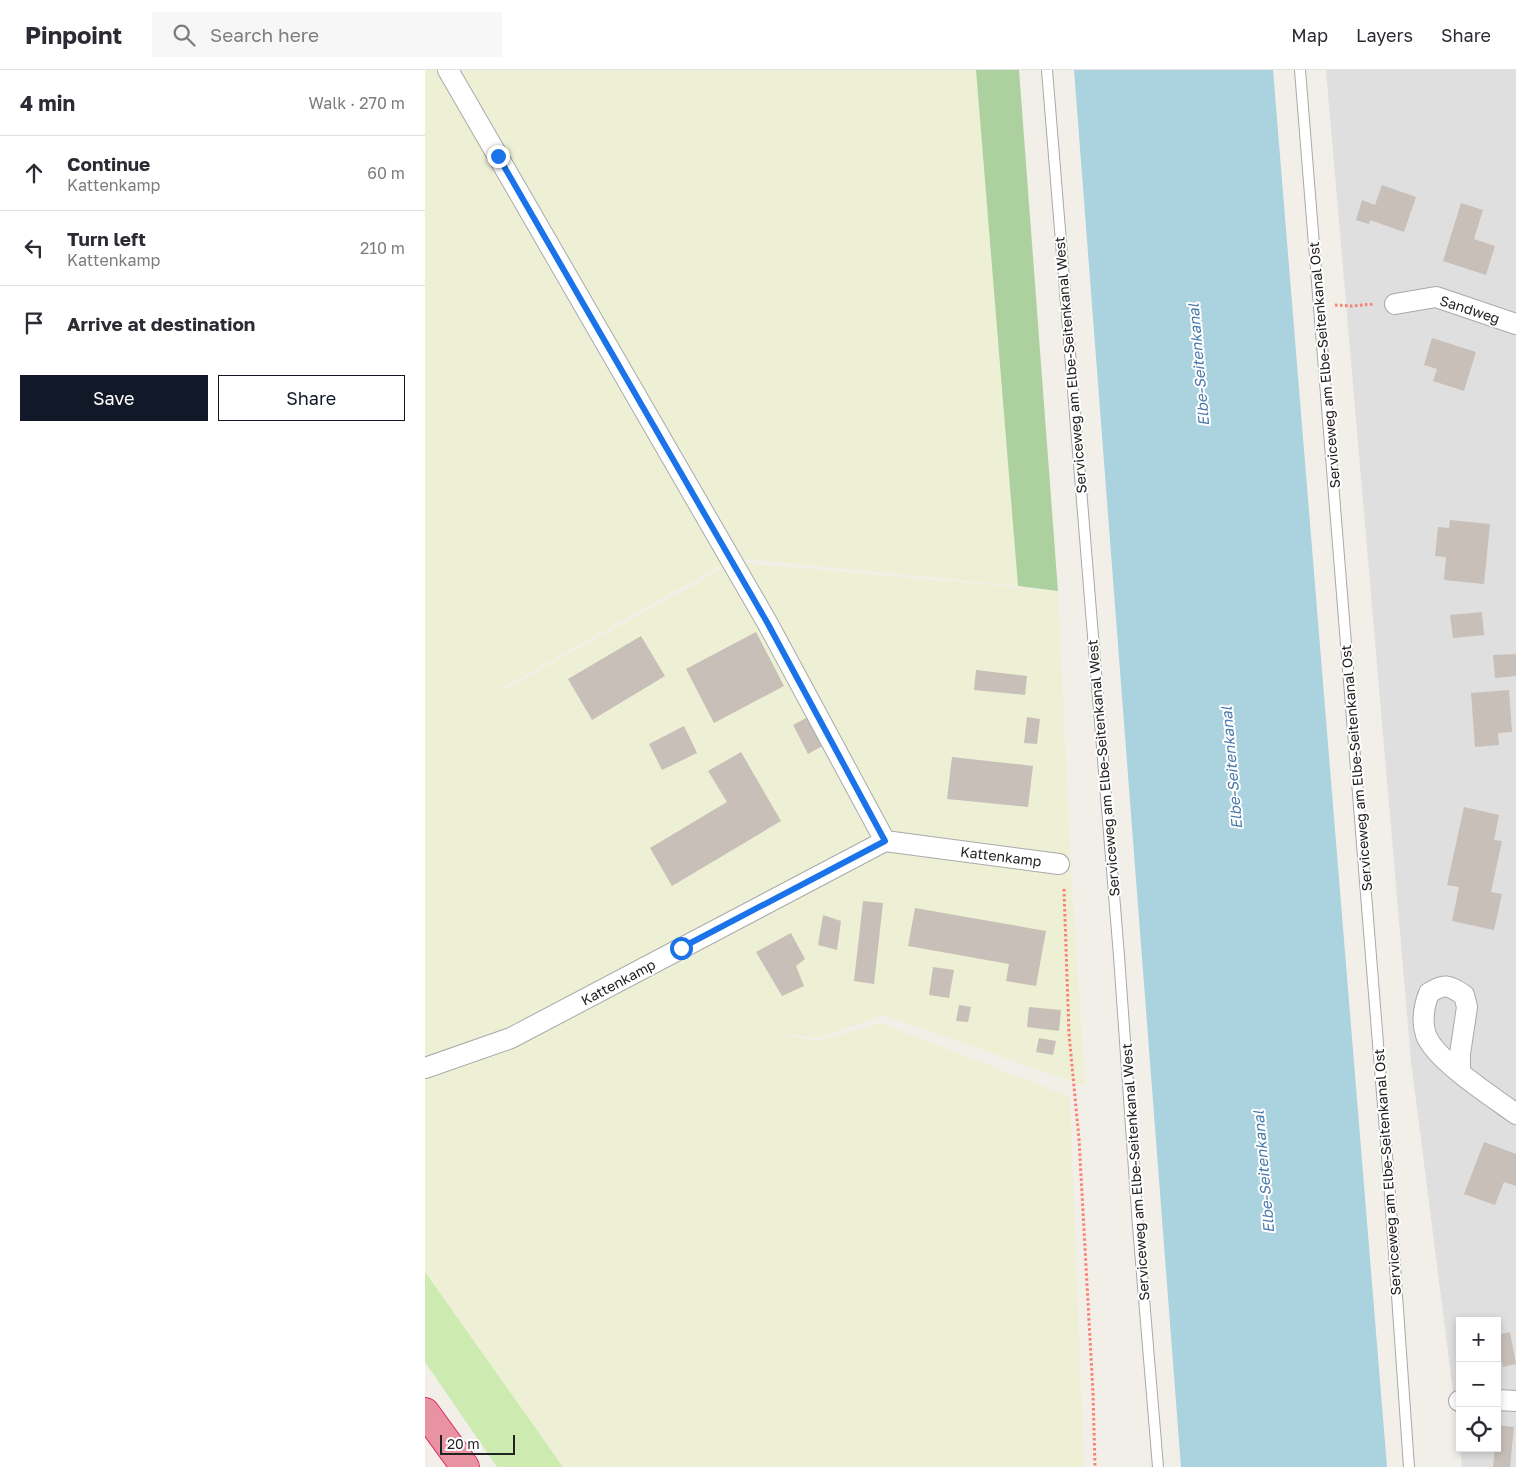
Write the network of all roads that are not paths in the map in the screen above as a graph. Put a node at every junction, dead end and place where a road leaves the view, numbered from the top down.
1 (448, 70) edge
2 (1047, 70) edge
3 (1300, 70) edge
4 (1395, 304) dead end
5 (1516, 324) edge
6 (885, 841) junction
7 (1059, 864) dead end
8 (425, 1068) edge
9 (1460, 1072) dead end
10 (1516, 1114) edge
11 (1501, 1400) edge
12 (1516, 1401) edge
13 (425, 1412) edge
14 (465, 1467) edge
15 (1158, 1467) edge
16 (1409, 1467) edge

1 - 6 street
2 - 15 lane, Serviceweg am Elbe-Seitenkanal West
3 - 16 lane, Serviceweg am Elbe-Seitenkanal Ost
4 - 5 street, Sandweg
6 - 7 street, Kattenkamp
6 - 8 street, Kattenkamp
9 - 10 street
11 - 12 street
13 - 14 highway

